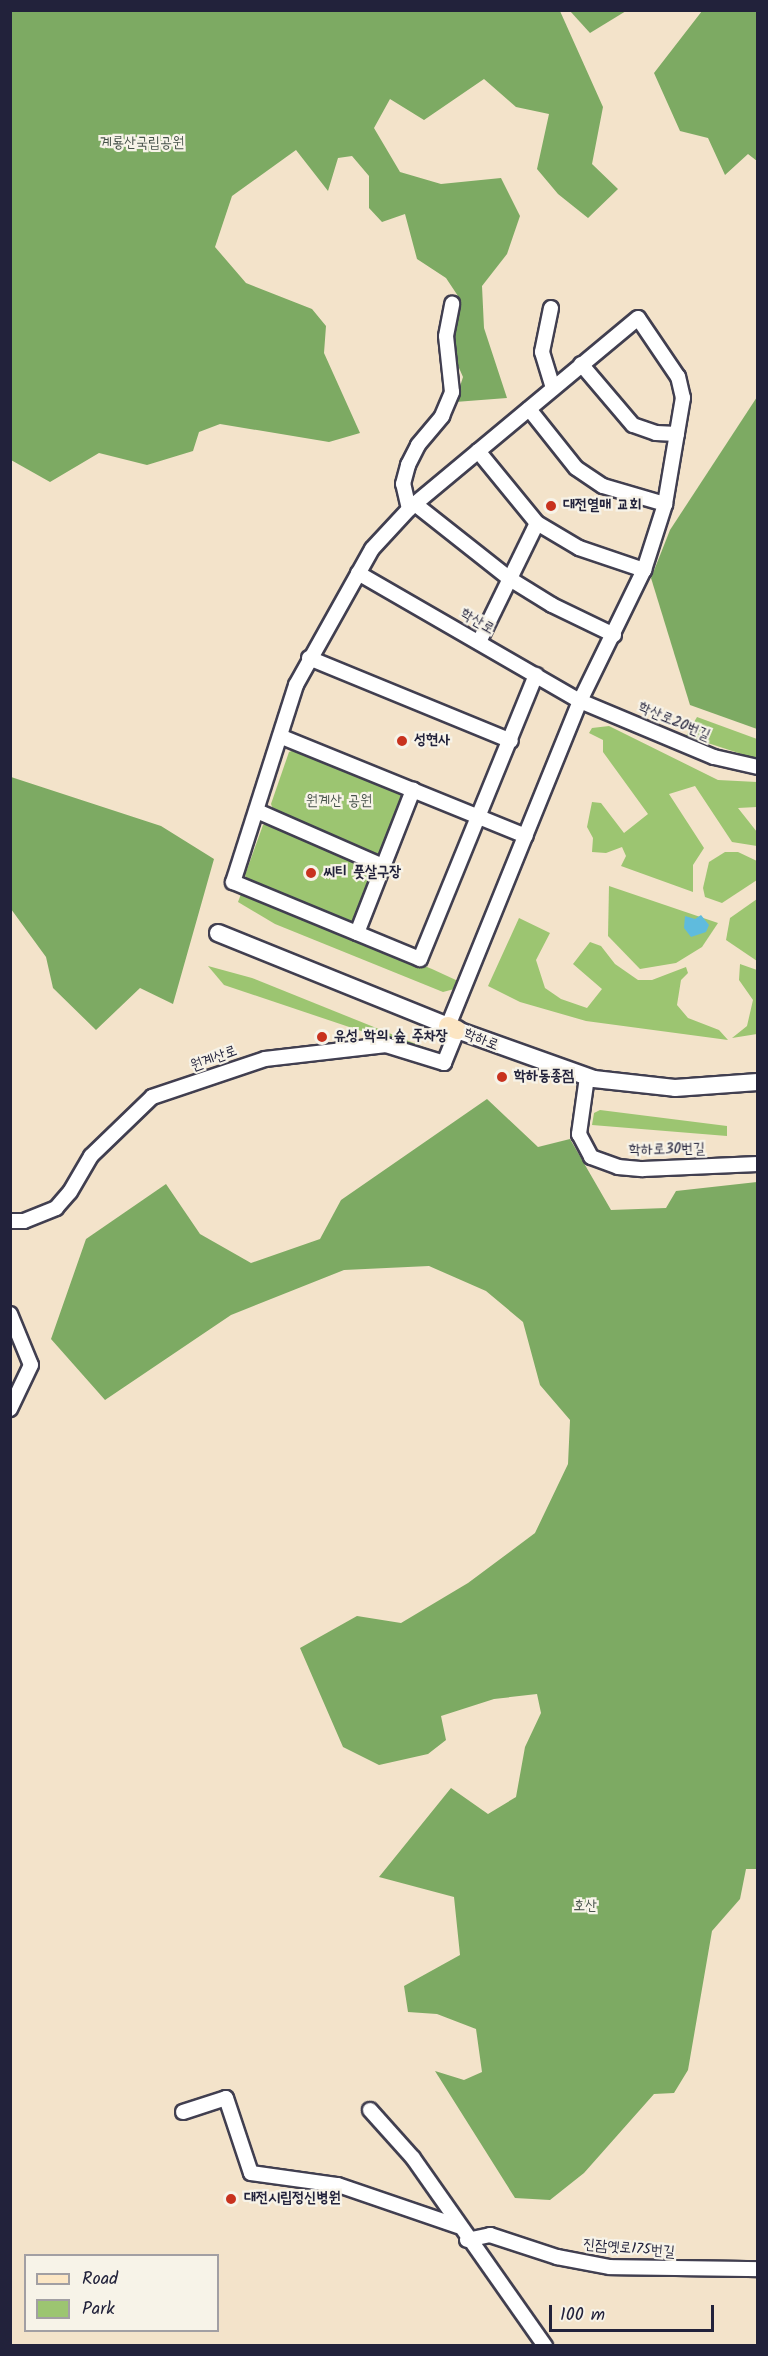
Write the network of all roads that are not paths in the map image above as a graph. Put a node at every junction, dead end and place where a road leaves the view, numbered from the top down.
1 (452, 304) dead end
2 (551, 308) dead end
3 (581, 364) junction
4 (553, 388) junction
5 (529, 409) junction
6 (677, 434) junction
7 (478, 451) junction
8 (665, 504) junction
9 (412, 506) junction
10 (537, 523) junction
11 (644, 570) junction
12 (357, 573) junction
13 (510, 579) junction
14 (614, 635) junction
15 (479, 642) junction
16 (309, 658) junction
17 (536, 675) junction
18 (580, 701) junction
19 (282, 737) junction
20 (511, 741) junction
21 (758, 767) edge
22 (413, 790) junction
23 (257, 811) junction
24 (481, 817) junction
25 (526, 836) junction
26 (383, 866) junction
27 (218, 933) dead end
28 (357, 933) junction
29 (453, 1028) junction
30 (587, 1077) junction
31 (758, 1082) edge
32 (758, 1164) edge
33 (11, 1220) edge
34 (10, 1314) edge
35 (10, 1409) edge
36 (370, 2110) dead end
37 (183, 2112) dead end
38 (458, 2226) junction
39 (468, 2240) junction
40 (758, 2269) edge
41 (545, 2346) edge

1 - 9 street
2 - 4 street
3 - 4 street
3 - 6 street
3 - 6 street
4 - 5 street
5 - 7 street
5 - 8 street
6 - 8 street
7 - 9 street
7 - 10 street
8 - 11 street
9 - 12 street
9 - 13 street
10 - 11 street
10 - 13 street
11 - 14 street
12 - 15 street, 학산로
12 - 16 street
13 - 14 street
13 - 15 street
14 - 18 street
15 - 17 street, 학산로
16 - 19 street
16 - 20 street
17 - 18 street, 학산로
17 - 20 street
18 - 21 street, 학산로20번길
18 - 25 street
19 - 22 street
19 - 23 street
20 - 24 street
22 - 24 street
22 - 26 street
23 - 26 street
23 - 28 street
24 - 25 street
24 - 28 street
25 - 29 street
26 - 28 street
27 - 29 street, 학하로
29 - 30 street, 학하로
29 - 33 street, 원계산로
30 - 31 street, 학하로
30 - 32 street, 학하로30번길
34 - 35 street
36 - 38 street
37 - 38 street
38 - 39 street
39 - 40 street, 진잠옛로175번길
39 - 41 street

